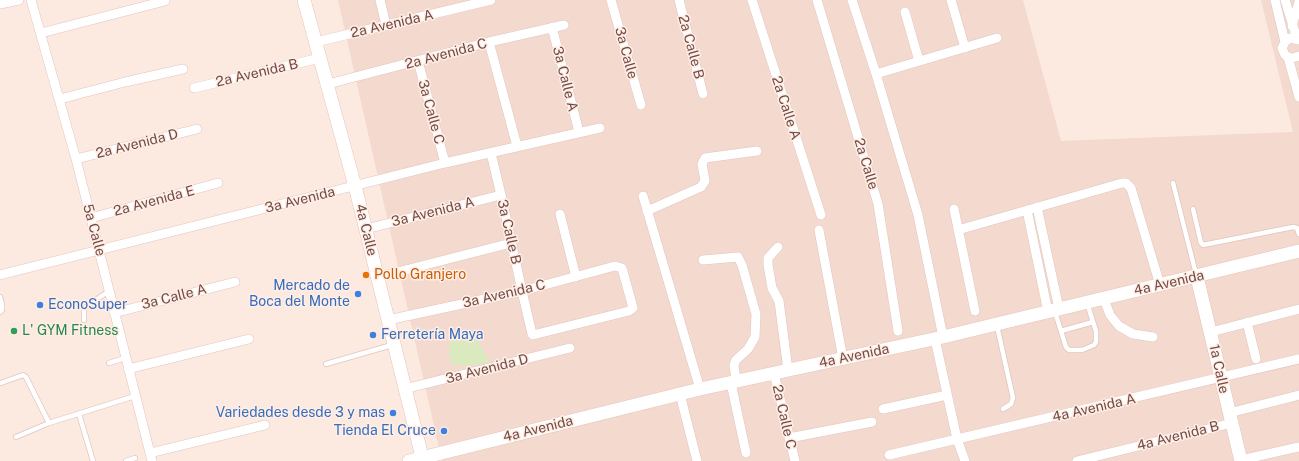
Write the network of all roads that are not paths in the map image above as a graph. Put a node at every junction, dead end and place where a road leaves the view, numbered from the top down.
1 (19, 0) edge
2 (31, 0) edge
3 (304, 0) edge
4 (380, 0) edge
5 (491, 0) edge
6 (612, 0) edge
7 (679, 0) edge
8 (752, 0) edge
9 (818, 0) edge
10 (852, 0) edge
11 (951, 0) edge
12 (1275, 0) edge
13 (1285, 0) edge
14 (165, 1) dead end
15 (1299, 2) edge
16 (0, 4) edge
17 (453, 4) edge
18 (905, 12) dead end
19 (386, 25) junction
20 (564, 25) dead end
21 (552, 27) junction
22 (1292, 27) junction
23 (41, 33) junction
24 (997, 38) dead end
25 (1298, 39) edge
26 (316, 42) junction
27 (488, 42) junction
28 (1285, 42) junction
29 (965, 48) junction
30 (1299, 56) edge
31 (1288, 57) junction
32 (320, 58) junction
33 (418, 61) junction
34 (919, 61) junction
35 (183, 69) dead end
36 (876, 74) junction
37 (328, 84) junction
38 (194, 88) dead end
39 (703, 94) dead end
40 (1299, 97) edge
41 (60, 99) junction
42 (641, 105) dead end
43 (600, 128) dead end
44 (198, 129) dead end
45 (579, 132) junction
46 (517, 146) junction
47 (757, 151) dead end
48 (490, 153) junction
49 (76, 159) junction
50 (444, 163) junction
51 (1173, 183) dead end
52 (218, 184) dead end
53 (355, 186) junction
54 (500, 195) junction
55 (643, 196) dead end
56 (1037, 207) junction
57 (954, 209) dead end
58 (1193, 209) dead end
59 (1027, 210) junction
60 (647, 211) junction
61 (560, 214) dead end
62 (821, 215) dead end
63 (91, 218) junction
64 (366, 229) junction
65 (819, 230) dead end
66 (958, 230) junction
67 (1299, 234) edge
68 (511, 243) junction
69 (778, 247) dead end
70 (99, 250) junction
71 (1299, 251) edge
72 (703, 260) dead end
73 (619, 266) joint
74 (0, 275) edge
75 (1197, 276) junction
76 (378, 277) junction
77 (576, 277) junction
78 (235, 282) dead end
79 (1160, 285) junction
80 (109, 291) junction
81 (522, 291) junction
82 (0, 297) edge
83 (1104, 299) junction
84 (1087, 303) junction
85 (1299, 309) edge
86 (975, 311) dead end
87 (1054, 311) junction
88 (0, 312) edge
89 (114, 312) junction
90 (84, 320) dead end
91 (388, 320) junction
92 (1093, 322) junction
93 (1247, 322) junction
94 (997, 324) junction
95 (898, 331) dead end
96 (1061, 331) junction
97 (1211, 332) junction
98 (533, 335) joint
99 (1153, 337) dead end
100 (939, 338) junction
101 (249, 339) dead end
102 (394, 344) junction
103 (570, 348) dead end
104 (125, 358) junction
105 (843, 359) junction
106 (1256, 359) dead end
107 (1299, 359) edge
108 (109, 363) dead end
109 (326, 364) dead end
110 (128, 369) junction
111 (788, 370) junction
112 (774, 373) junction
113 (1221, 378) junction
114 (1, 382) edge
115 (733, 382) junction
116 (404, 389) junction
117 (700, 389) junction
118 (680, 394) junction
119 (947, 395) junction
120 (1299, 395) edge
121 (135, 396) junction
122 (883, 409) dead end
123 (1003, 409) dead end
124 (79, 414) junction
125 (1230, 418) junction
126 (872, 422) dead end
127 (49, 424) junction
128 (265, 425) dead end
129 (16, 437) dead end
130 (789, 438) junction
131 (956, 439) junction
132 (1299, 447) edge
133 (746, 453) dead end
134 (890, 455) dead end
135 (151, 457) edge
136 (135, 458) dead end
137 (422, 459) edge
138 (93, 461) edge
139 (126, 461) edge
140 (409, 461) edge
141 (697, 461) edge
142 (795, 461) edge
143 (965, 461) edge
144 (1077, 461) edge
145 (1241, 461) edge

1 - 16 street
2 - 23 street, 5a Calle
3 - 26 main road, 4a Calle
4 - 19 street
5 - 17 street, 2a Avenida A
6 - 42 street, 3a Calle
7 - 39 street, 2a Calle B
8 - 62 street, 2a Calle A
9 - 95 street, 2a Calle
10 - 36 street
11 - 29 street
12 - 28 street
13 - 22 street
14 - 23 street
15 - 22 street
17 - 19 street, 2a Avenida A
18 - 34 street
19 - 26 street, 2a Avenida A
20 - 21 street, 2a Avenida C
21 - 27 street, 2a Avenida C
21 - 45 street, 3a Calle A
22 - 25 street
23 - 41 street, 5a Calle
24 - 29 street
25 - 28 street
26 - 32 main road, 4a Calle
27 - 33 street, 2a Avenida C
27 - 46 street
28 - 31 street
29 - 34 street
30 - 31 street
31 - 40 street
32 - 37 main road, 4a Calle
32 - 38 street, 2a Avenida B
33 - 37 street, 2a Avenida C
33 - 50 street, 3a Calle C
34 - 36 street
35 - 41 street
36 - 100 street
37 - 53 main road, 4a Calle
41 - 49 street, 5a Calle
43 - 45 street, 3a Avenida
44 - 49 street, 2a Avenida D
45 - 46 street, 3a Avenida
46 - 48 street, 3a Avenida
47 - 60 street
48 - 50 street, 3a Avenida
48 - 54 street, 3a Calle B
49 - 63 street, 5a Calle
50 - 53 street, 3a Avenida
51 - 75 lane
52 - 63 street, 2a Avenida E
53 - 64 main road, 4a Calle
53 - 70 street, 3a Avenida
54 - 64 street, 3a Avenida A
54 - 68 street, 3a Calle B
55 - 60 street
56 - 59 street
56 - 79 street
56 - 87 street
57 - 66 street
58 - 67 lane
59 - 66 street
59 - 87 street
60 - 117 street
61 - 77 street
63 - 70 street, 5a Calle
64 - 76 main road, 4a Calle
65 - 105 street
66 - 86 street
68 - 76 street
68 - 81 street, 3a Calle B
69 - 111 street
70 - 74 street, 3a Avenida
70 - 80 street, 5a Calle
71 - 75 main road, 4a Avenida
72 - 115 street
73 - 77 street, 3a Avenida C
73 - 98 street, 3a Avenida D
75 - 79 main road, 4a Avenida
75 - 97 main road, 1a Calle
76 - 91 main road, 4a Calle
77 - 81 street, 3a Avenida C
78 - 89 street, 3a Calle A
79 - 83 main road, 4a Avenida
80 - 89 street, 5a Calle
80 - 90 lane
81 - 91 street, 3a Avenida C
81 - 98 street, 3a Calle B
82 - 88 lane
83 - 84 main road, 4a Avenida
83 - 99 street
84 - 87 main road, 4a Avenida
84 - 92 lane
85 - 93 street
87 - 94 main road, 4a Avenida
87 - 96 lane
89 - 104 street, 5a Calle
91 - 102 main road, 4a Calle
92 - 96 lane
92 - 96 lane
93 - 97 street
93 - 106 street
94 - 100 main road, 4a Avenida
94 - 123 lane
97 - 113 main road, 1a Calle
100 - 105 main road, 4a Avenida
100 - 119 street
101 - 110 street
102 - 109 lane
102 - 116 main road, 4a Calle
103 - 116 street, 3a Avenida D
104 - 108 lane
104 - 110 street, 5a Calle
105 - 111 main road, 4a Avenida
107 - 113 street, 4a Avenida A
110 - 121 street, 5a Calle
111 - 112 main road, 4a Avenida
112 - 115 main road, 4a Avenida
112 - 130 street, 2a Calle C
113 - 125 main road, 1a Calle
113 - 131 street, 4a Avenida A
114 - 127 lane
115 - 117 main road, 4a Avenida
115 - 133 street
116 - 137 main road, 4a Calle
117 - 118 main road, 4a Avenida
118 - 137 main road, 4a Avenida
118 - 141 street
119 - 122 street
119 - 131 street
120 - 125 street, 4a Avenida B
121 - 124 lane
121 - 135 street, 5a Calle
124 - 127 lane
124 - 138 lane
125 - 144 street, 4a Avenida B
125 - 145 main road, 1a Calle
126 - 130 street
127 - 129 lane
128 - 135 street
130 - 142 street, 2a Calle C
131 - 134 street, 4a Avenida A
131 - 143 street
132 - 145 street
136 - 139 lane
137 - 140 main road, 4a Avenida

